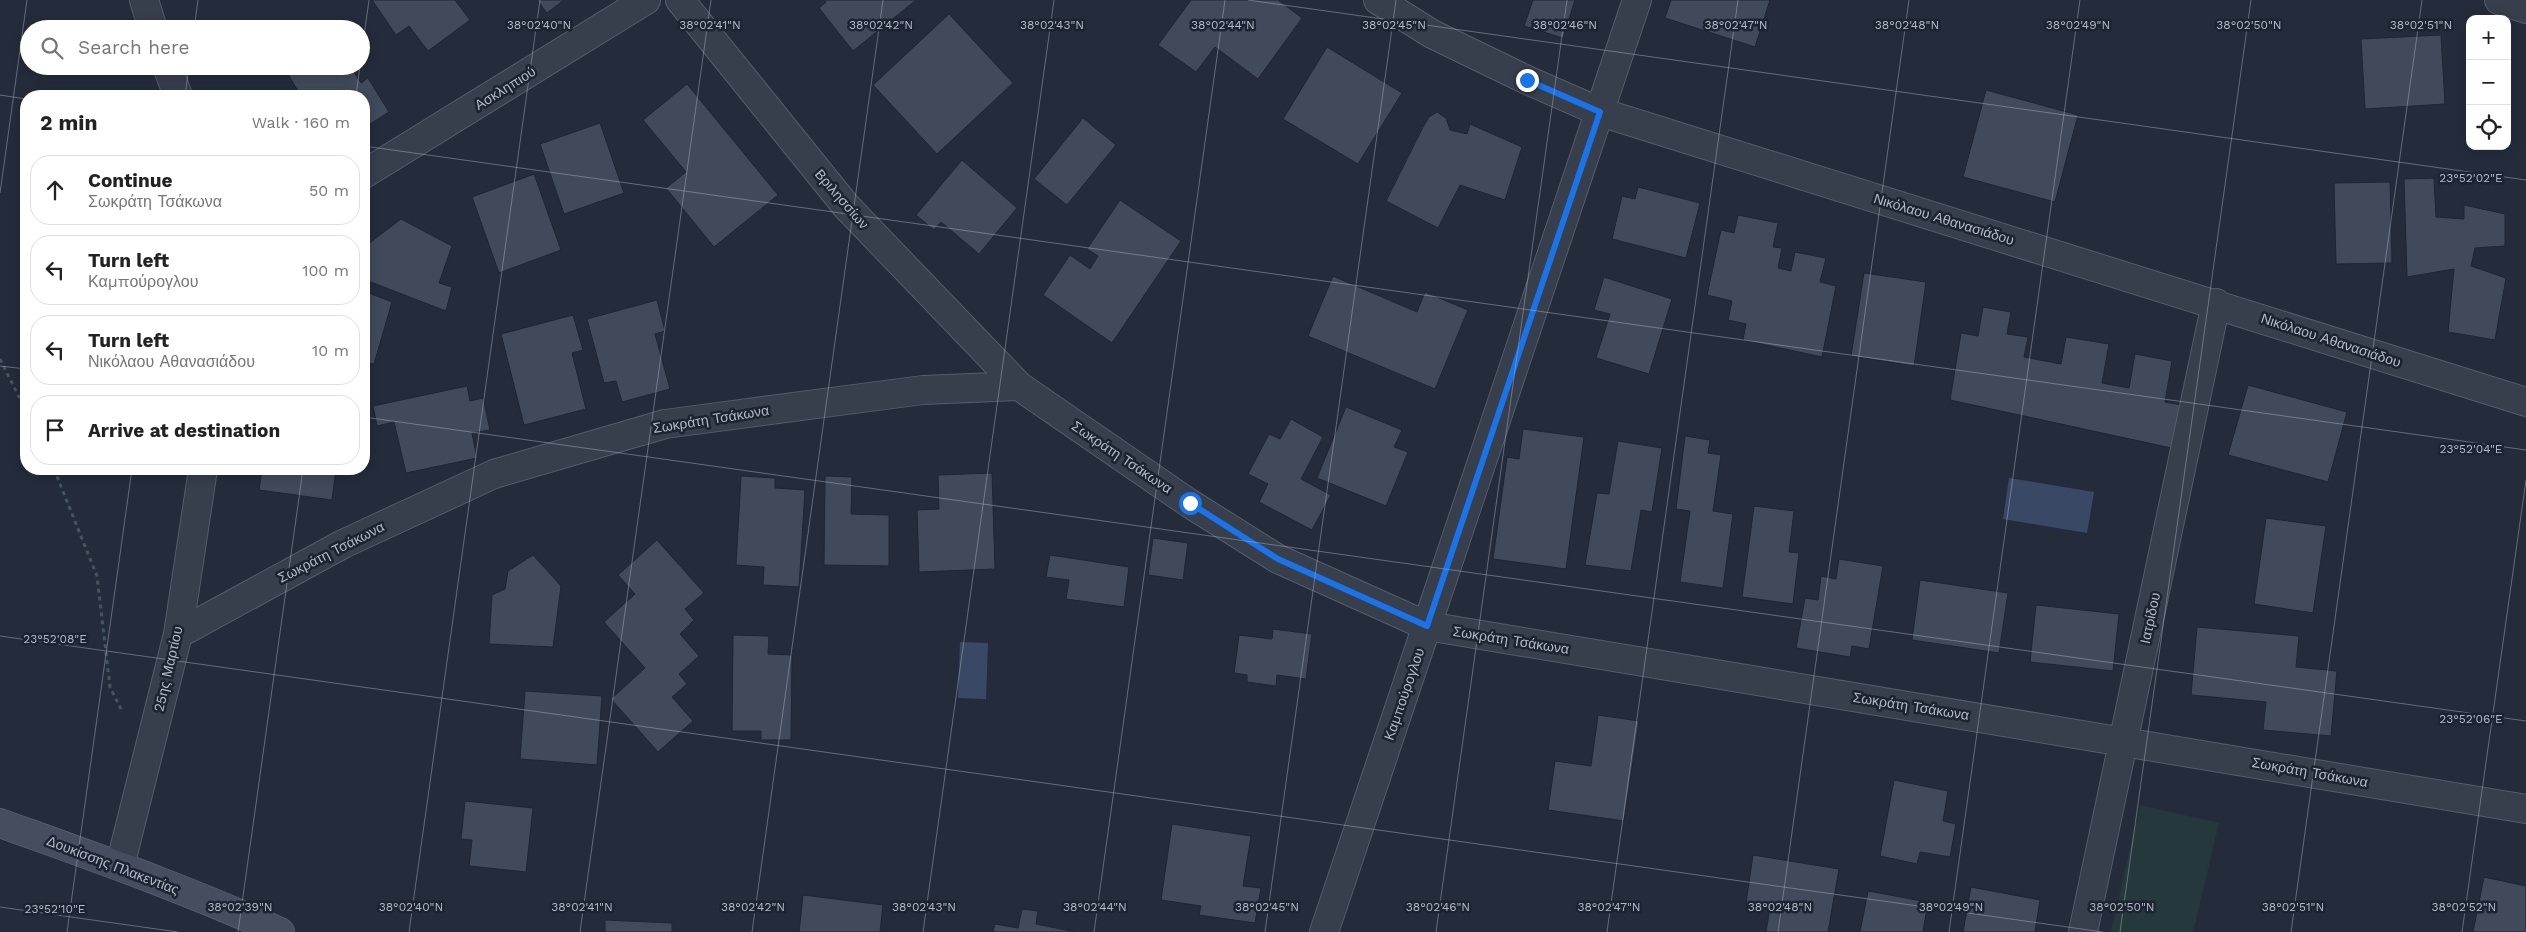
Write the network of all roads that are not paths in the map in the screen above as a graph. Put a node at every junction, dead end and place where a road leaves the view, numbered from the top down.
1 (144, 0) edge
2 (646, 0) edge
3 (680, 0) edge
4 (1378, 0) edge
5 (1638, 0) edge
6 (2499, 0) edge
7 (2526, 9) edge
8 (150, 20) edge
9 (170, 75) edge
10 (176, 90) edge
11 (1600, 112) junction
12 (370, 170) edge
13 (2216, 304) junction
14 (1019, 386) junction
15 (2526, 402) edge
16 (203, 475) edge
17 (1427, 626) junction
18 (178, 634) junction
19 (2124, 740) junction
20 (2526, 809) edge
21 (0, 823) edge
22 (120, 866) junction
23 (280, 932) edge
24 (1324, 932) edge
25 (2083, 932) edge

1 - 8 street
2 - 12 street, Ασκληπιού
3 - 14 street, Βριλησσίων
4 - 11 street, Νικόλαου Αθανασιάδου
5 - 11 street, Καμπούρογλου
6 - 7 street
9 - 10 street
11 - 13 street, Νικόλαου Αθανασιάδου
11 - 17 street, Καμπούρογλου
13 - 15 street, Νικόλαου Αθανασιάδου
13 - 19 street, Ιατρίδου
14 - 17 street, Σωκράτη Τσάκωνα
14 - 18 street, Σωκράτη Τσάκωνα
16 - 18 street, 25ης Μαρτίου
17 - 19 street, Σωκράτη Τσάκωνα
17 - 24 street, Καμπούρογλου
18 - 22 street, 25ης Μαρτίου
19 - 20 street, Σωκράτη Τσάκωνα
19 - 25 street, Ιατρίδου
21 - 22 main road, Δουκίσσης Πλακεντίας
22 - 23 main road, Δουκίσσης Πλακεντίας

